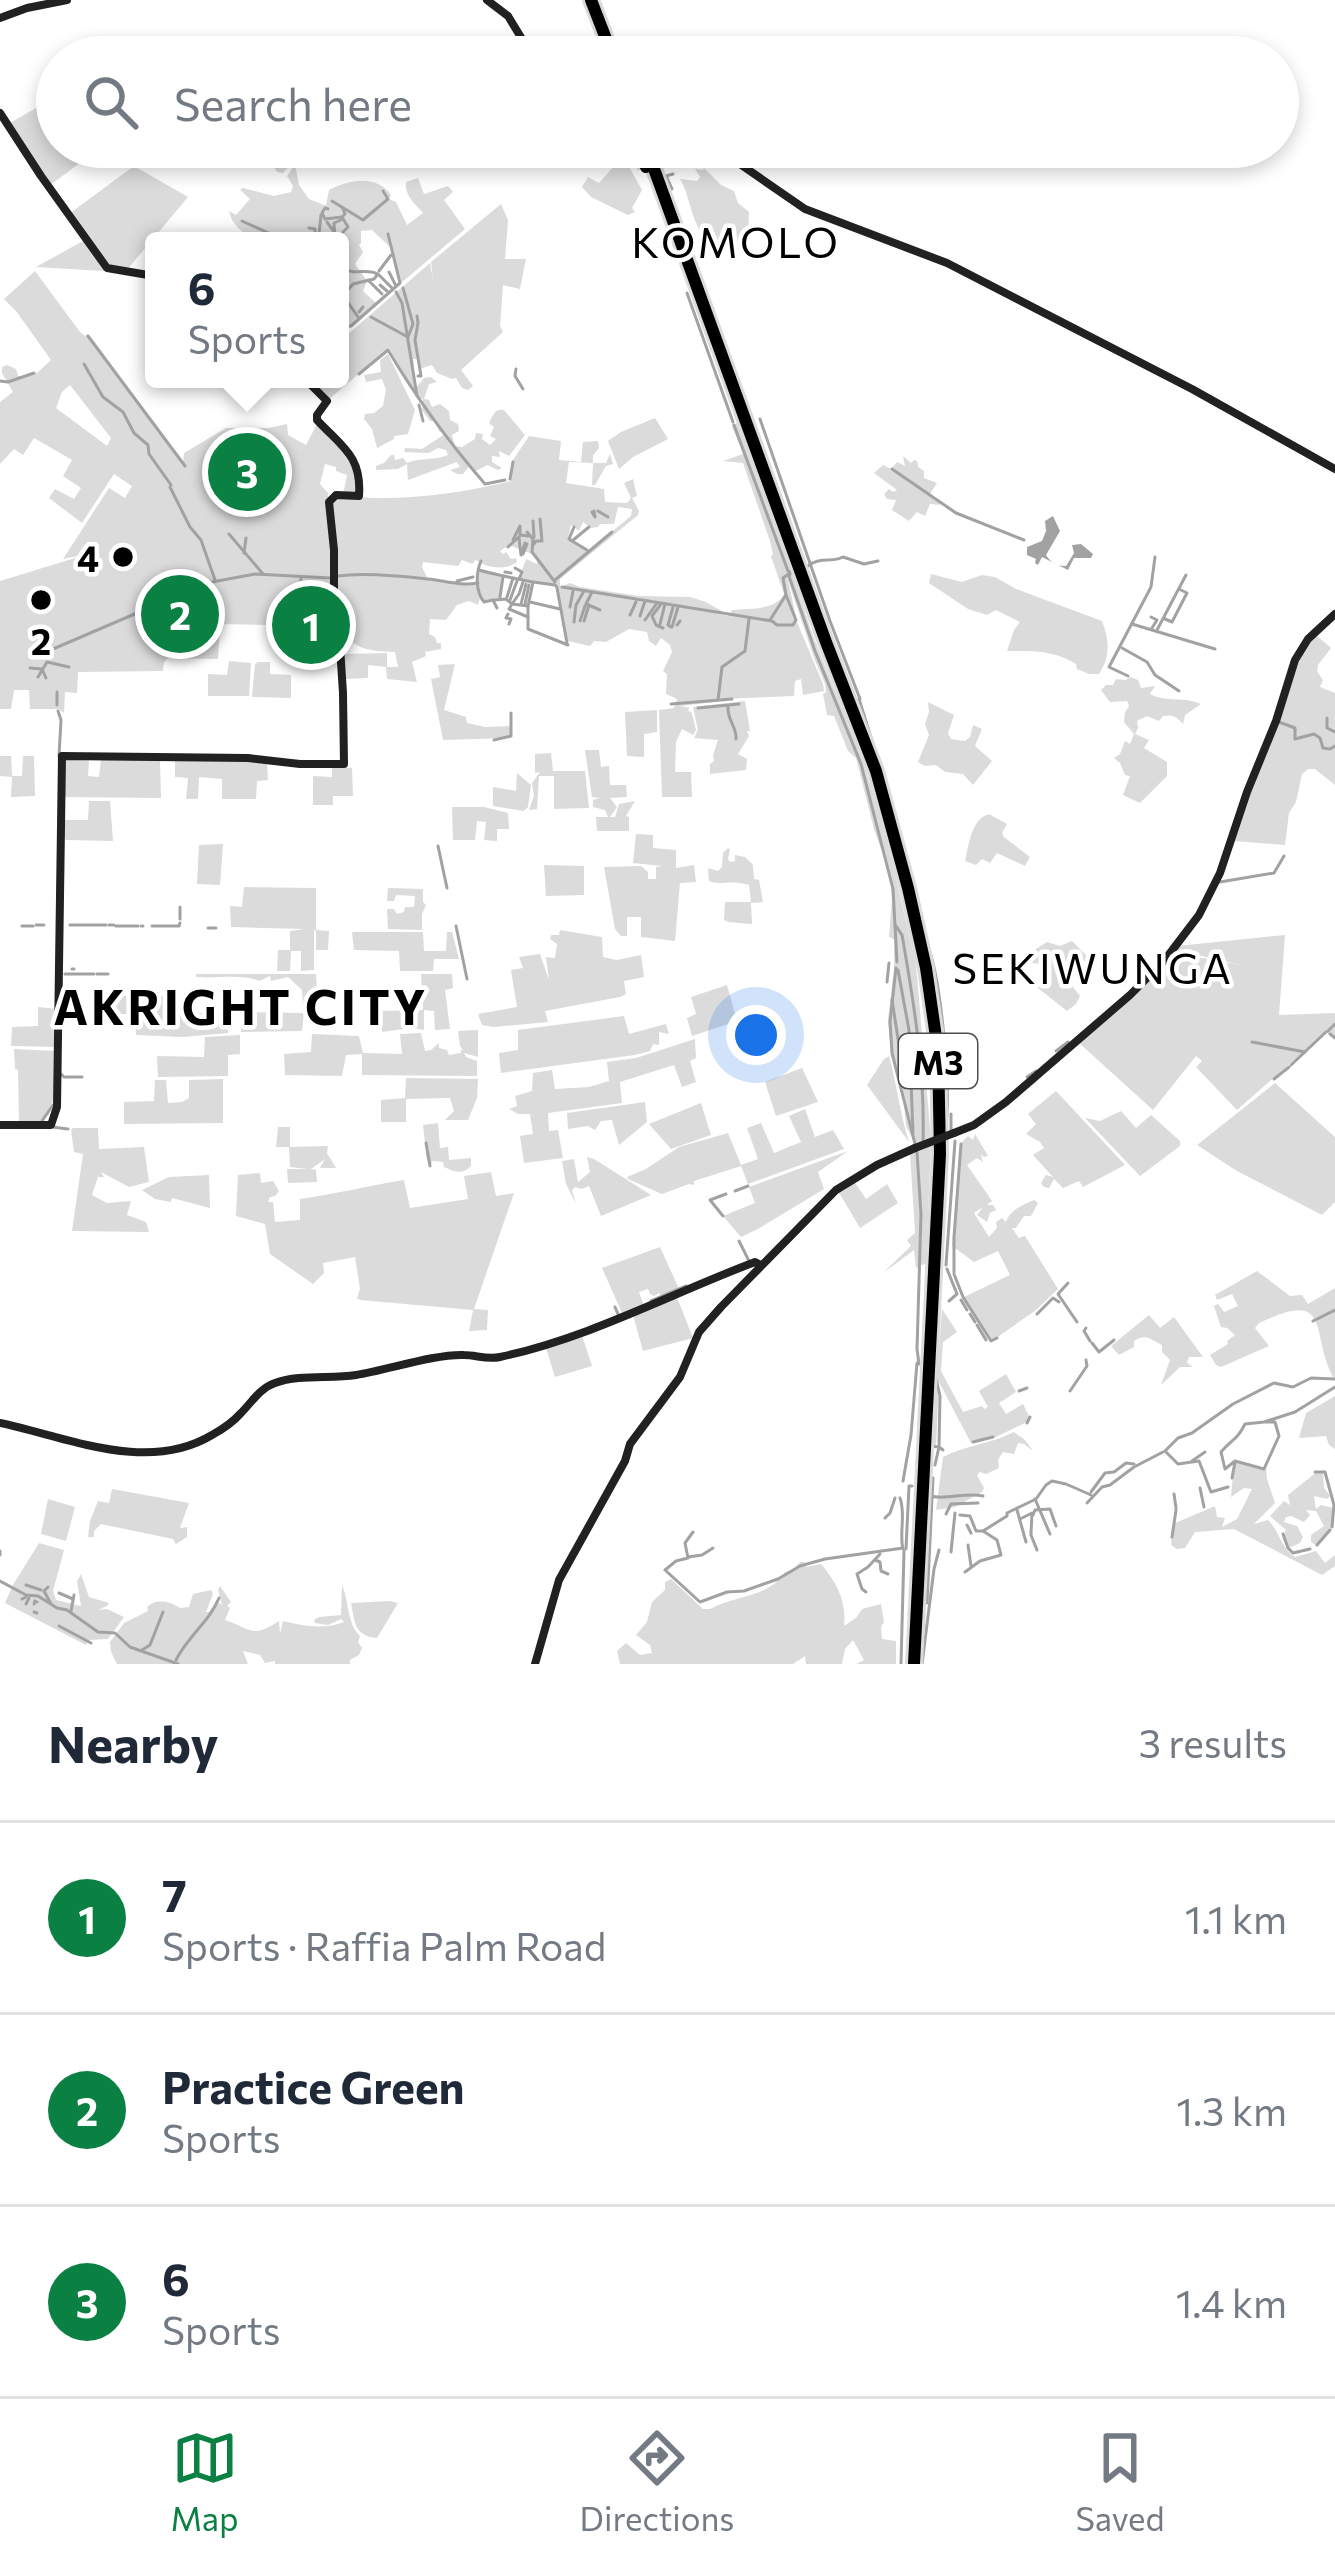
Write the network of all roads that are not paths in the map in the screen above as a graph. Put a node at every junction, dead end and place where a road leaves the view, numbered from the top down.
1 (67, 0) edge
2 (487, 0) edge
3 (588, 0) edge
4 (0, 18) edge
5 (520, 36) edge
6 (602, 36) edge
7 (0, 113) edge
8 (650, 168) edge
9 (746, 168) edge
10 (145, 274) edge
11 (314, 388) edge
12 (1335, 469) edge
13 (1335, 614) edge
14 (4, 1124) edge
15 (758, 1264) junction
16 (0, 1423) edge
17 (536, 1664) edge
18 (911, 1664) edge

1 - 4 main road
2 - 5 main road
3 - 6 highway
7 - 10 main road
8 - 18 highway, M3, bridge
9 - 12 main road
11 - 14 main road
13 - 15 main road, bridge
15 - 16 main road
15 - 17 main road

